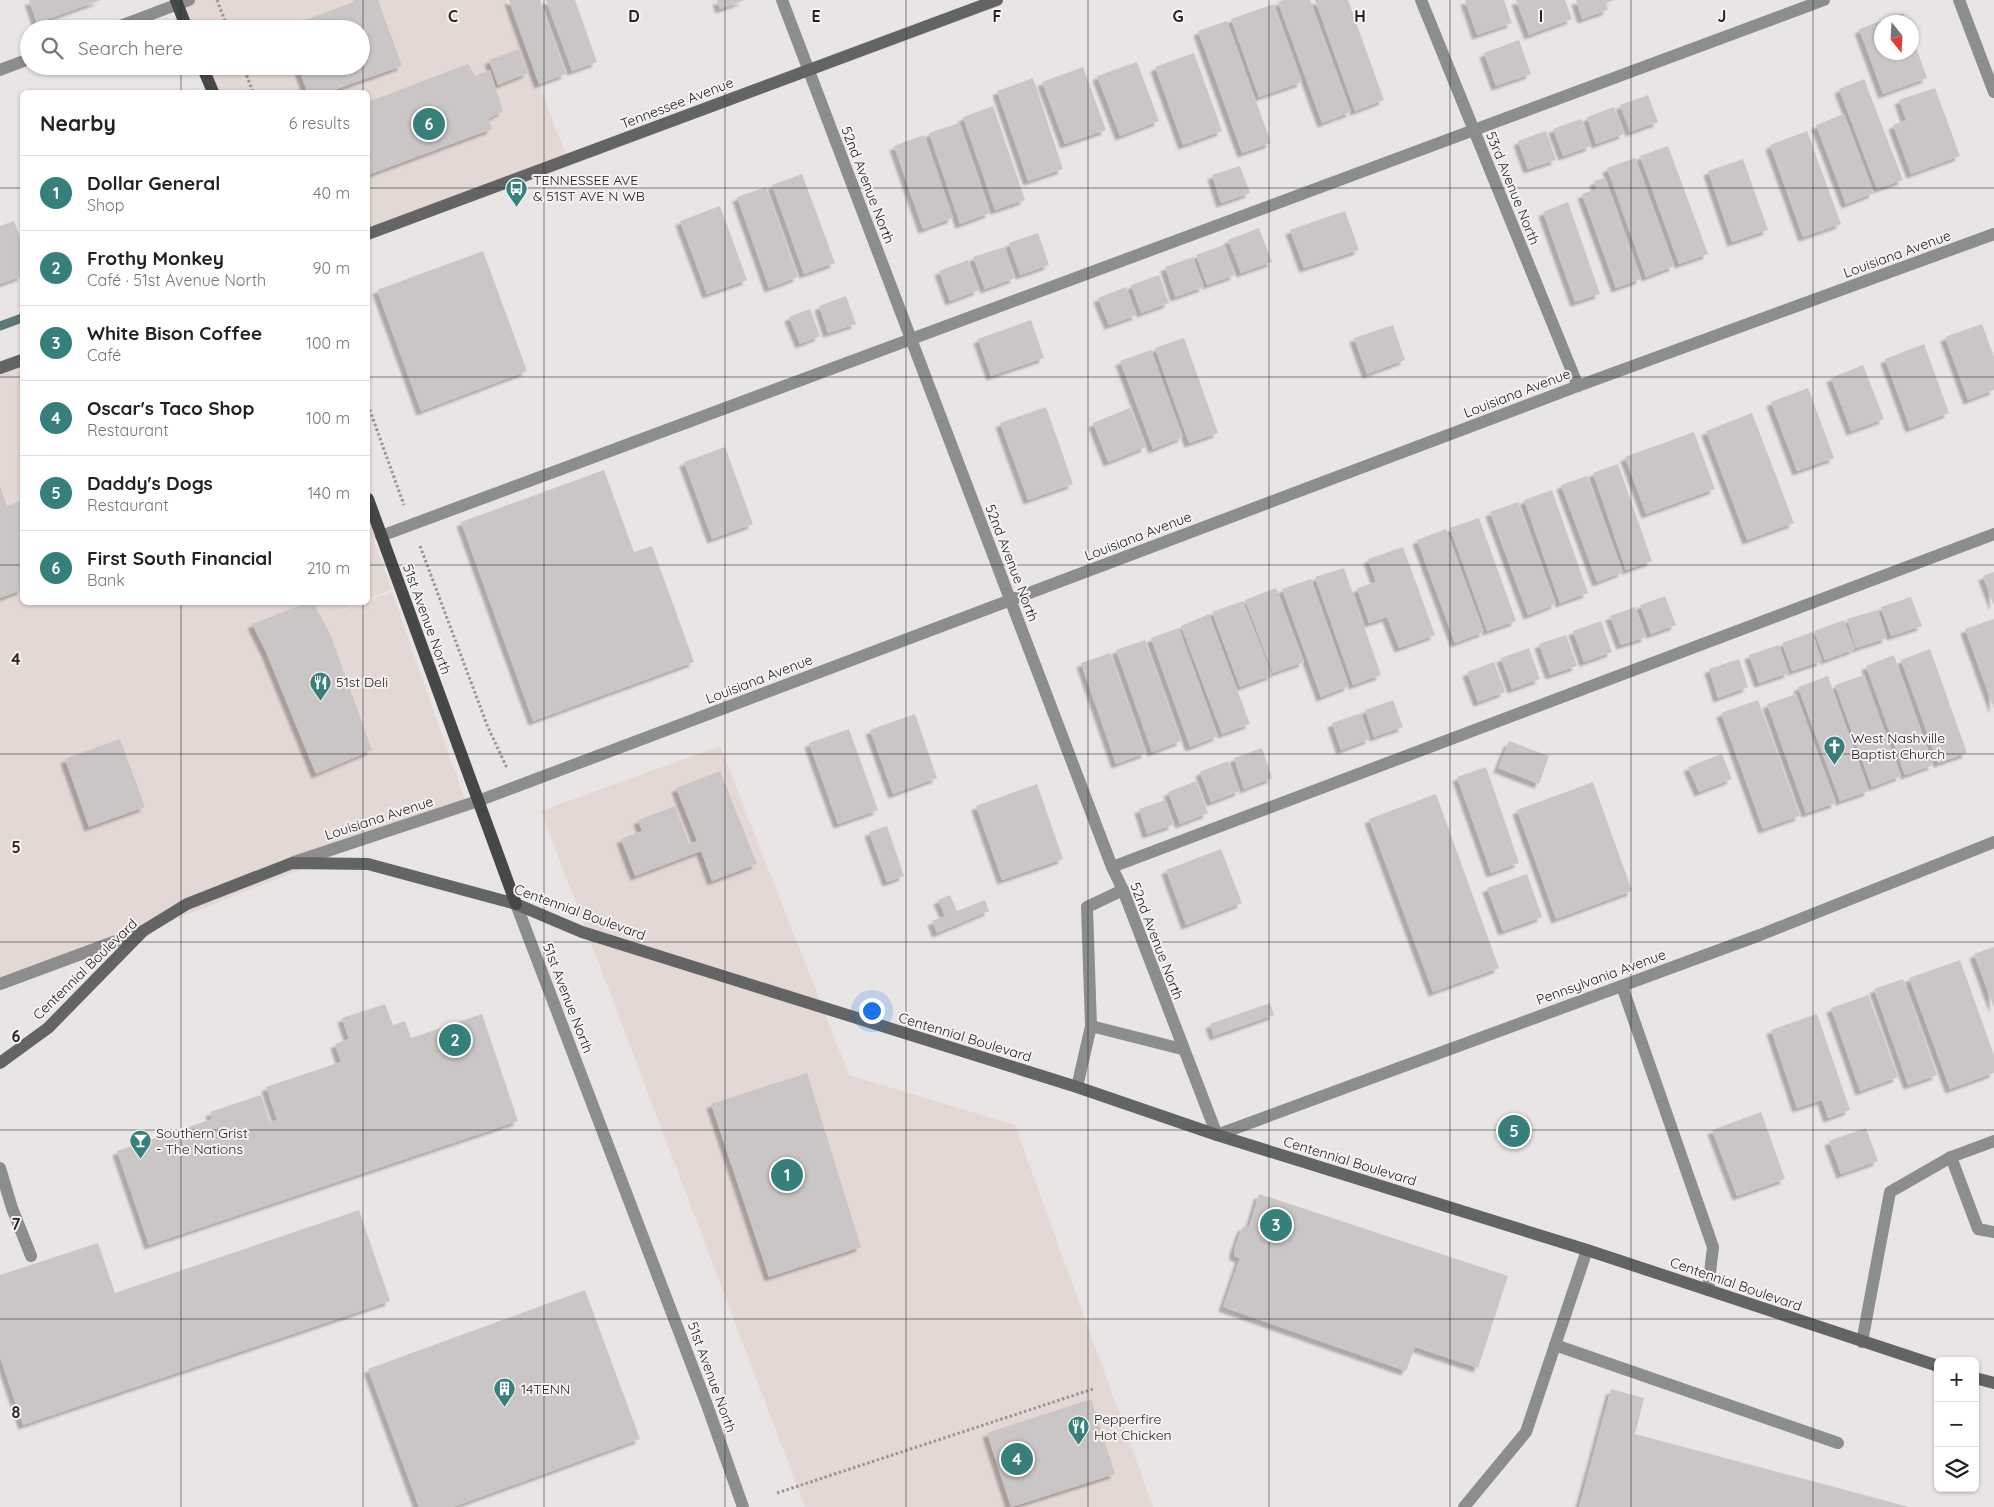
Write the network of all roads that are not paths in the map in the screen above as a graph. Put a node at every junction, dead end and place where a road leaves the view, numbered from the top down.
1 (782, 0) edge
2 (997, 0) edge
3 (1421, 0) edge
4 (1824, 0) edge
5 (1959, 0) edge
6 (181, 1) edge
7 (134, 20) edge
8 (185, 20) edge
9 (20, 62) edge
10 (0, 70) edge
11 (808, 70) junction
12 (206, 75) edge
13 (212, 90) edge
14 (1994, 92) edge
15 (1474, 130) junction
16 (370, 233) edge
17 (1994, 234) edge
18 (910, 339) junction
19 (20, 361) edge
20 (0, 368) edge
21 (1578, 386) junction
22 (370, 506) edge
23 (1994, 534) edge
24 (381, 536) junction
25 (1010, 600) junction
26 (478, 801) junction
27 (1994, 842) edge
28 (292, 863) junction
29 (1112, 867) junction
30 (1123, 890) junction
31 (516, 904) junction
32 (143, 931) junction
33 (0, 984) edge
34 (1622, 986) junction
35 (1091, 1026) junction
36 (1182, 1049) junction
37 (0, 1063) edge
38 (1077, 1087) junction
39 (1217, 1135) junction
40 (1994, 1141) edge
41 (1951, 1157) junction
42 (0, 1168) edge
43 (1994, 1232) edge
44 (1587, 1250) junction
45 (31, 1256) dead end
46 (1708, 1290) junction
47 (1862, 1342) junction
48 (1555, 1345) junction
49 (1934, 1365) edge
50 (1979, 1379) edge
51 (1994, 1383) edge
52 (1838, 1444) dead end
53 (743, 1507) edge
54 (1464, 1507) edge

1 - 11 street, 52nd Avenue North
2 - 11 main road, Tennessee Avenue
3 - 15 street, 53rd Avenue North
4 - 15 street
5 - 14 street
6 - 7 street
6 - 8 main road
9 - 10 street
11 - 16 main road, Tennessee Avenue
11 - 18 street, 52nd Avenue North
12 - 13 main road
15 - 18 street
15 - 21 street, 53rd Avenue North
17 - 21 street, Louisiana Avenue
18 - 24 street
18 - 25 street, 52nd Avenue North
19 - 20 main road
21 - 25 street, Louisiana Avenue
22 - 24 main road, 51st Avenue North
23 - 29 street
24 - 26 main road, 51st Avenue North
25 - 26 street, Louisiana Avenue
25 - 29 street, 52nd Avenue North
26 - 28 street, Louisiana Avenue
26 - 31 main road, 51st Avenue North
27 - 34 street, Pennsylvania Avenue
28 - 31 main road, Centennial Boulevard
28 - 32 main road, Centennial Boulevard
29 - 30 street, 52nd Avenue North
30 - 35 street
30 - 36 street, 52nd Avenue North
31 - 38 main road, Centennial Boulevard
31 - 53 street, 51st Avenue North
32 - 33 street
32 - 37 main road, Centennial Boulevard
34 - 39 street, Pennsylvania Avenue
34 - 46 street
35 - 36 street
35 - 38 street
36 - 39 street, 52nd Avenue North
38 - 39 main road, Centennial Boulevard
39 - 44 main road, Centennial Boulevard
40 - 41 street
41 - 43 street
41 - 47 street
42 - 45 street
44 - 46 main road, Centennial Boulevard
44 - 48 street
46 - 47 main road, Centennial Boulevard
47 - 49 main road, Centennial Boulevard
48 - 52 street
48 - 54 street
50 - 51 main road

